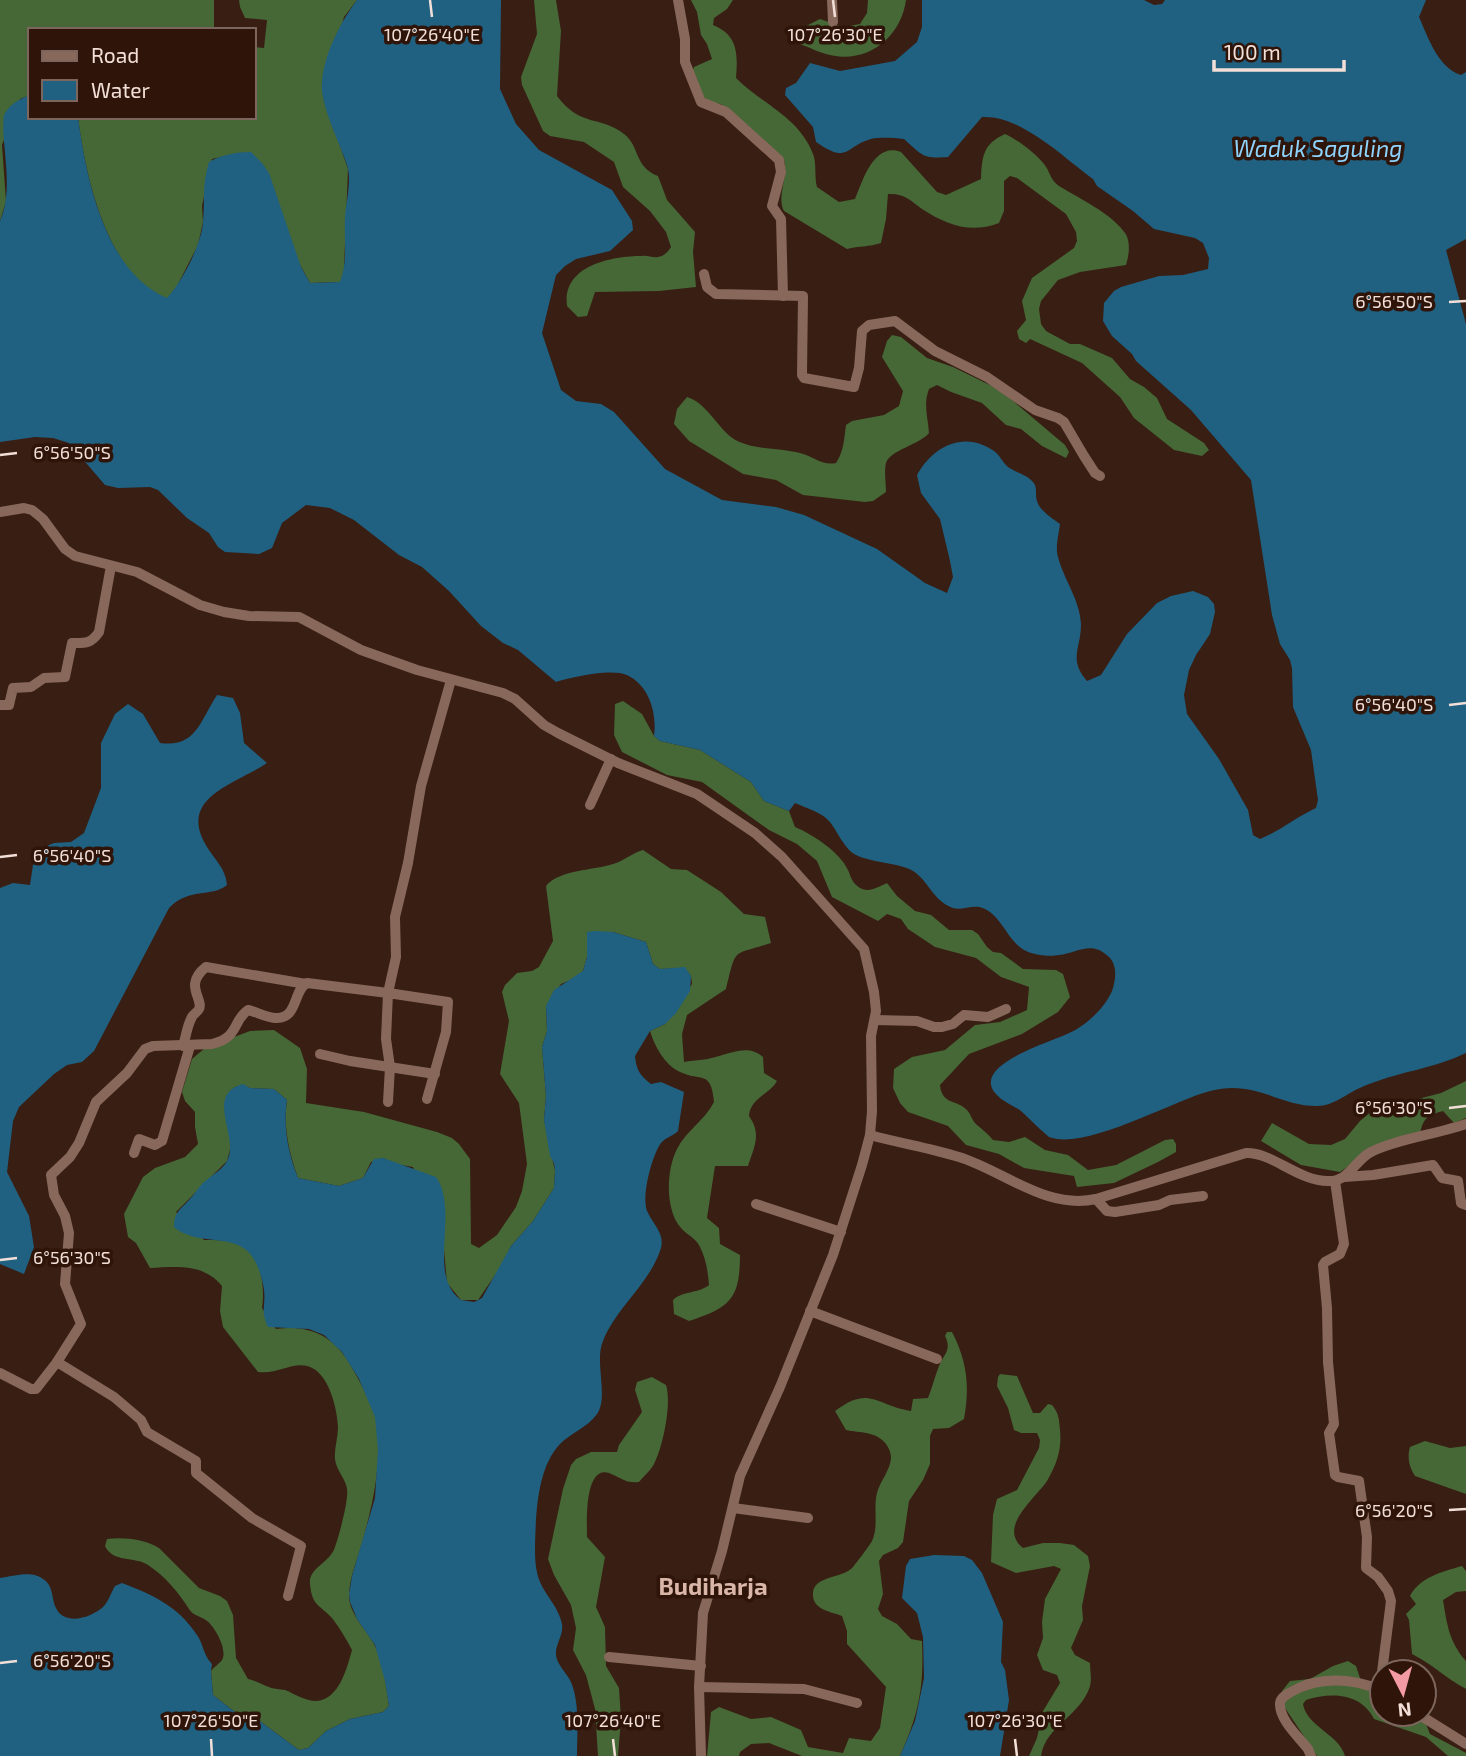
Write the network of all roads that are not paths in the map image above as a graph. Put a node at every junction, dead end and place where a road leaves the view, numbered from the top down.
1 (678, 0) edge
2 (832, 0) edge
3 (833, 23) dead end
4 (704, 274) dead end
5 (783, 296) junction
6 (1100, 476) dead end
7 (0, 512) edge
8 (111, 566) junction
9 (451, 680) junction
10 (0, 705) edge
11 (611, 759) junction
12 (590, 804) dead end
13 (306, 984) junction
14 (388, 993) junction
15 (1006, 1009) dead end
16 (875, 1020) junction
17 (187, 1046) junction
18 (320, 1054) dead end
19 (390, 1067) junction
20 (435, 1074) junction
21 (427, 1100) dead end
22 (388, 1102) dead end
23 (1466, 1124) edge
24 (870, 1135) junction
25 (134, 1153) dead end
26 (1340, 1179) junction
27 (1203, 1196) dead end
28 (1096, 1199) junction
29 (756, 1204) dead end
30 (1466, 1205) edge
31 (841, 1232) junction
32 (810, 1311) junction
33 (937, 1359) dead end
34 (57, 1362) junction
35 (0, 1373) edge
36 (733, 1508) junction
37 (808, 1518) dead end
38 (288, 1596) dead end
39 (609, 1657) dead end
40 (1385, 1658) edge
41 (701, 1666) junction
42 (1368, 1685) edge
43 (699, 1687) junction
44 (857, 1703) dead end
45 (1438, 1726) edge
46 (1466, 1744) edge
47 (701, 1756) edge
48 (1311, 1756) edge

1 - 5 street
2 - 3 street
4 - 5 street
5 - 6 street
7 - 8 street
8 - 9 street
8 - 10 street
9 - 11 street
9 - 14 street
11 - 12 street
11 - 16 street
13 - 14 street
13 - 17 street
13 - 17 street
14 - 19 street
14 - 20 street
15 - 16 street
16 - 24 street
17 - 25 street
17 - 34 street
18 - 19 street
19 - 20 street
19 - 22 street
20 - 21 street
23 - 26 street
24 - 28 street
24 - 31 street
26 - 28 street
26 - 30 street
26 - 40 street
27 - 28 street
29 - 31 street
31 - 32 street
32 - 33 street
32 - 36 street
34 - 35 street
34 - 38 street
36 - 37 street
36 - 41 street
39 - 41 street
41 - 43 street
42 - 48 street
43 - 44 street
43 - 47 street
45 - 46 street

